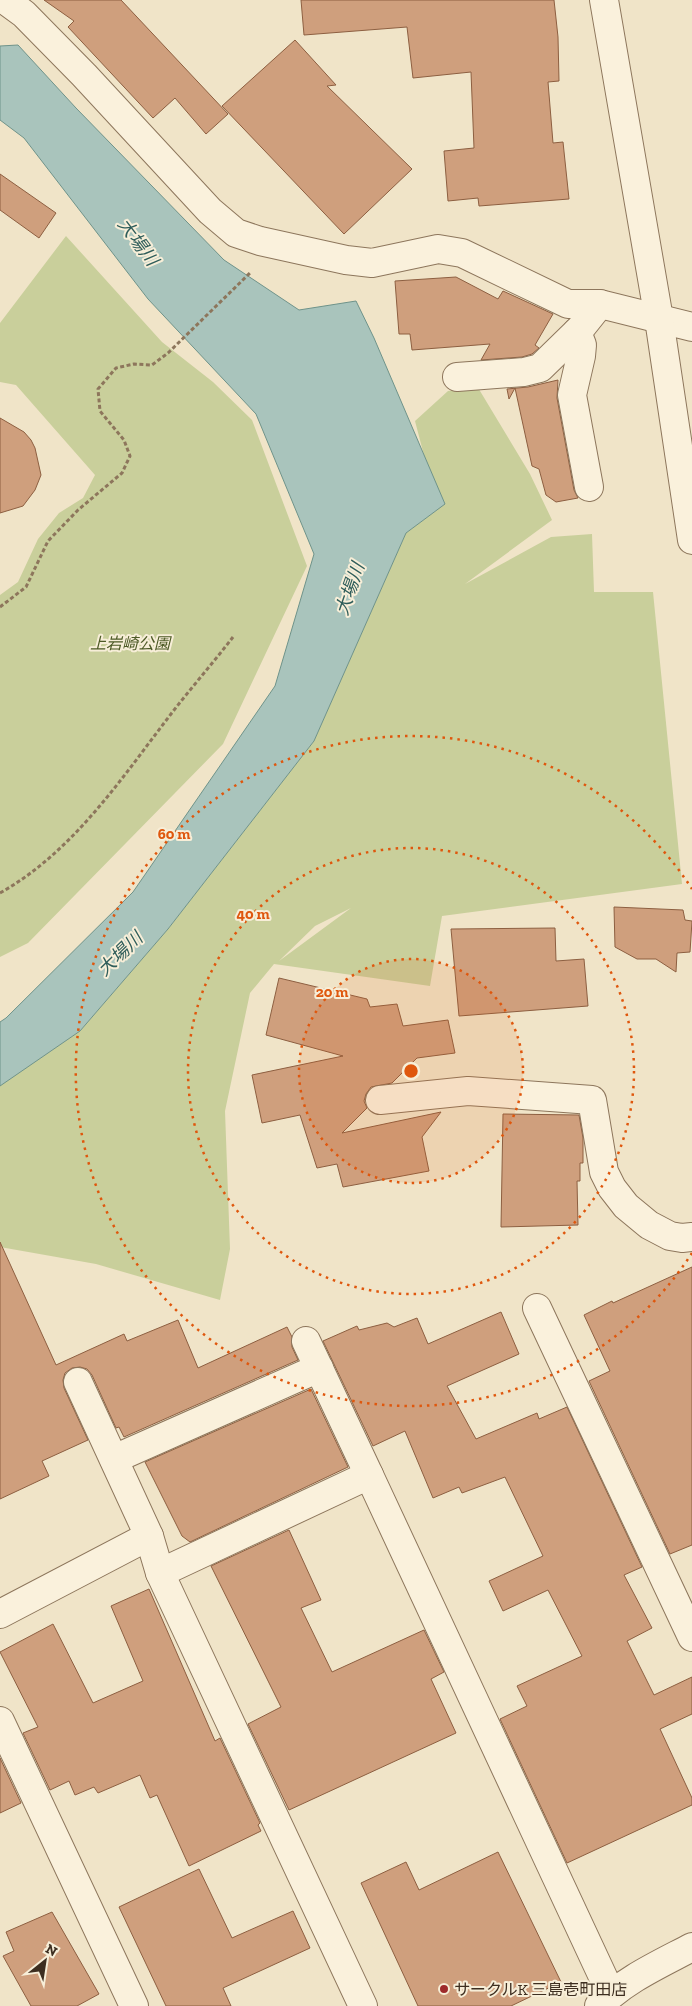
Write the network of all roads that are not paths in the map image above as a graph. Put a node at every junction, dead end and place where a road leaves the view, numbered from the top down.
1 (5, 0) edge
2 (604, 0) edge
3 (600, 304) junction
4 (658, 319) junction
5 (692, 327) edge
6 (577, 332) junction
7 (457, 377) dead end
8 (589, 487) dead end
9 (692, 540) edge
10 (380, 1100) dead end
11 (692, 1236) edge
12 (538, 1308) dead end
13 (306, 1341) dead end
14 (319, 1368) junction
15 (78, 1382) dead end
16 (114, 1459) junction
17 (370, 1475) junction
18 (149, 1536) junction
19 (160, 1573) junction
20 (0, 1614) edge
21 (692, 1637) edge
22 (0, 1721) edge
23 (692, 1947) edge
24 (605, 2000) edge
25 (134, 2006) edge
26 (362, 2006) edge

1 - 3 street
2 - 4 street
3 - 4 street
3 - 6 street
4 - 5 street
4 - 9 street
6 - 7 street
6 - 8 street
10 - 11 street
12 - 21 street
13 - 14 street
14 - 16 street
14 - 17 street
15 - 16 street
16 - 18 street
17 - 19 street
17 - 24 street
18 - 19 street
18 - 20 street
19 - 26 street
22 - 25 street
23 - 24 street

